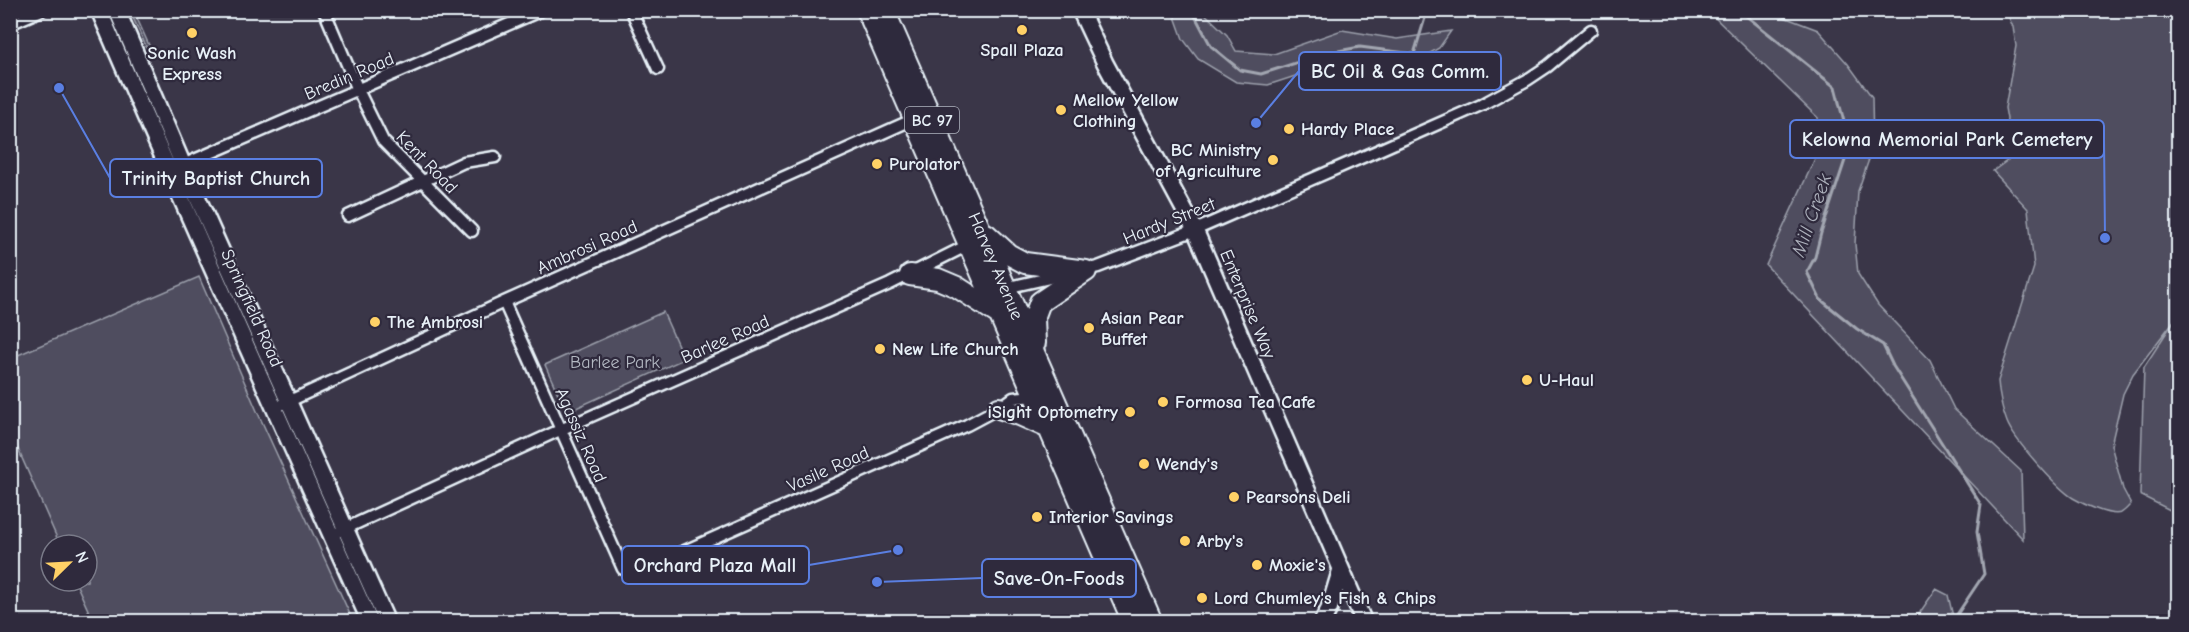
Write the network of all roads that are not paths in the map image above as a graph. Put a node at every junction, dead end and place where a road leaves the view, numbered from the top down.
1 (42, 10) edge
2 (99, 10) edge
3 (117, 10) edge
4 (324, 10) edge
5 (542, 10) edge
6 (631, 10) edge
7 (867, 10) edge
8 (884, 10) edge
9 (1080, 10) edge
10 (10, 24) edge
11 (1591, 30) dead end
12 (658, 69) dead end
13 (358, 90) junction
14 (914, 119) junction
15 (942, 142) junction
16 (495, 157) dead end
17 (183, 165) junction
18 (168, 171) junction
19 (422, 182) junction
20 (348, 216) dead end
21 (980, 229) junction
22 (1195, 230) junction
23 (472, 231) dead end
24 (972, 254) junction
25 (1086, 271) junction
26 (910, 275) junction
27 (1005, 288) junction
28 (504, 302) junction
29 (997, 313) junction
30 (1035, 355) junction
31 (1034, 396) junction
32 (289, 401) junction
33 (274, 407) junction
34 (999, 408) junction
35 (1057, 427) junction
36 (560, 430) junction
37 (346, 529) junction
38 (331, 535) junction
39 (1341, 569) junction
40 (635, 573) joint
41 (370, 621) edge
42 (387, 621) edge
43 (1132, 621) edge
44 (1152, 621) edge
45 (1322, 621) edge
46 (1363, 621) edge

1 - 10 street
2 - 18 main road, Springfield Road
3 - 17 main road, Springfield Road
4 - 13 street, Kent Road
5 - 13 street, Bredin Road
6 - 12 street
7 - 14 highway, Harvey Avenue / BC 97
8 - 15 highway, Harvey Avenue / BC 97
9 - 22 main road, Enterprise Way
11 - 22 street, Hardy Street
13 - 17 street, Bredin Road
13 - 19 street, Kent Road
14 - 15 highway
14 - 24 highway, Harvey Avenue / BC 97
14 - 28 street, Ambrosi Road
15 - 21 highway, Harvey Avenue / BC 97
16 - 19 street
17 - 18 street, Bredin Road
17 - 32 main road, Springfield Road
18 - 33 main road, Springfield Road
19 - 20 street
19 - 23 street, Kent Road
21 - 25 highway
21 - 27 highway, Harvey Avenue / BC 97
22 - 25 street, Hardy Street
22 - 39 main road, Enterprise Way
24 - 26 street, Barlee Road
24 - 27 highway
24 - 29 highway, Harvey Avenue / BC 97
25 - 27 street, Hardy Street
25 - 30 highway
26 - 29 highway
26 - 36 street, Barlee Road
27 - 30 highway, Harvey Avenue / BC 97
28 - 32 street, Ambrosi Road
28 - 36 street, Agassiz Road
29 - 31 highway, Harvey Avenue / BC 97
30 - 35 highway, Harvey Avenue / BC 97
31 - 34 street, Vasile Road
31 - 35 highway
32 - 33 street, Ambrosi Road
32 - 37 main road, Springfield Road
33 - 38 main road, Springfield Road
34 - 35 highway
34 - 40 street, Vasile Road
35 - 43 highway, Harvey Avenue / BC 97
35 - 44 highway, Harvey Avenue / BC 97
36 - 37 street, Barlee Road
36 - 40 street, Agassiz Road
37 - 38 street, Barlee Road
37 - 42 main road, Springfield Road
38 - 41 main road, Springfield Road
39 - 45 main road
39 - 46 main road, Enterprise Way

